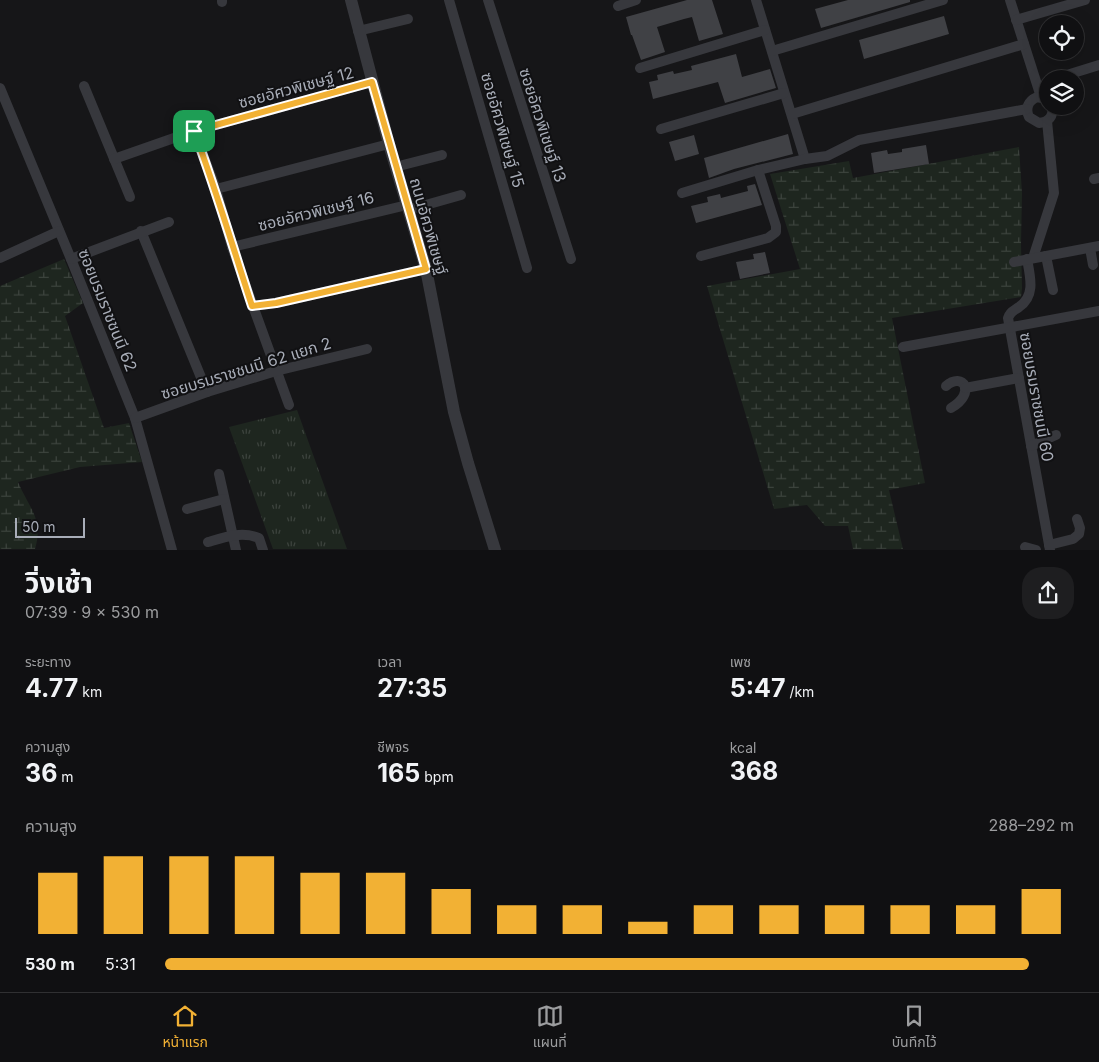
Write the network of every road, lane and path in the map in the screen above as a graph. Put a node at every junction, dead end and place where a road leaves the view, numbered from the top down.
1 (351, 0) edge
2 (449, 0) edge
3 (488, 0) edge
4 (636, 0) edge
5 (756, 0) edge
6 (943, 0) edge
7 (1010, 0) edge
8 (1085, 0) edge
9 (618, 6) dead end
10 (408, 19) dead end
11 (1016, 20) junction
12 (764, 30) junction
13 (358, 31) junction
14 (1024, 44) junction
15 (772, 51) junction
16 (1099, 65) edge
17 (640, 68) dead end
18 (1083, 70) edge
19 (1039, 76) edge
20 (372, 82) junction
21 (84, 86) dead end
22 (0, 88) edge
23 (784, 92) junction
24 (1039, 98) edge
25 (1027, 109) junction
26 (792, 114) junction
27 (1052, 115) edge
28 (1047, 121) junction
29 (662, 129) dead end
30 (194, 131) junction
31 (389, 144) junction
32 (442, 155) dead end
33 (114, 159) junction
34 (805, 159) junction
35 (395, 167) junction
36 (758, 170) junction
37 (216, 190) junction
38 (682, 193) dead end
39 (461, 195) dead end
40 (130, 197) dead end
41 (407, 208) junction
42 (169, 222) dead end
43 (59, 231) junction
44 (141, 231) junction
45 (232, 247) junction
46 (1095, 247) edge
47 (701, 256) dead end
48 (1046, 256) junction
49 (0, 258) edge
50 (72, 259) junction
51 (571, 259) dead end
52 (1030, 259) junction
53 (1014, 262) dead end
54 (1093, 265) dead end
55 (527, 268) dead end
56 (426, 269) junction
57 (1053, 290) dead end
58 (252, 306) junction
59 (1099, 310) edge
60 (1009, 327) junction
61 (903, 347) dead end
62 (367, 349) dead end
63 (276, 371) junction
64 (1018, 378) junction
65 (946, 386) dead end
66 (966, 388) junction
67 (207, 392) junction
68 (289, 406) dead end
69 (951, 408) dead end
70 (135, 418) junction
71 (1056, 435) dead end
72 (1031, 446) junction
73 (219, 474) dead end
74 (224, 499) junction
75 (187, 509) dead end
76 (1077, 519) dead end
77 (232, 535) junction
78 (208, 542) dead end
79 (1025, 546) dead end
80 (1049, 547) edge
81 (172, 550) edge
82 (236, 550) edge
83 (263, 550) edge
84 (495, 550) edge
85 (1036, 550) edge

1 - 13 street, ถนนอัศวพิเชษฐ์
2 - 55 street, ซอยอัศวพิเชษฐ์ 15
3 - 51 street, ซอยอัศวพิเชษฐ์ 13
4 - 9 street
5 - 12 street
6 - 15 street
7 - 11 street
8 - 11 street
10 - 13 street
11 - 14 street
12 - 15 street
12 - 17 street
13 - 20 street, ถนนอัศวพิเชษฐ์
14 - 19 street
14 - 26 street
15 - 23 street
16 - 18 street
20 - 30 street, ซอยอัศวพิเชษฐ์ 12
20 - 31 street, ถนนอัศวพิเชษฐ์
21 - 33 street
22 - 43 street, ซอยบรมราชชนนี 62
23 - 26 street
23 - 29 street
24 - 25 street
25 - 28 street
25 - 34 street
26 - 34 street
27 - 28 street
28 - 52 street
30 - 33 street, ซอยอัศวพิเชษฐ์ 12
30 - 37 street
31 - 35 street, ถนนอัศวพิเชษฐ์
31 - 37 street
32 - 35 street
33 - 40 street
34 - 36 street
35 - 41 street, ถนนอัศวพิเชษฐ์
36 - 38 street
36 - 47 street
37 - 45 street
39 - 41 street, ซอยอัศวพิเชษฐ์ 16
41 - 45 street, ซอยอัศวพิเชษฐ์ 16
41 - 56 street, ถนนอัศวพิเชษฐ์
42 - 44 street
43 - 49 street
43 - 50 street, ซอยบรมราชชนนี 62
44 - 50 street
44 - 67 street
45 - 58 street
46 - 48 street
46 - 54 street
48 - 52 street
48 - 57 street
50 - 70 street, ซอยบรมราชชนนี 62
52 - 53 street
52 - 60 street, ซอยบรมราชชนนี 60
56 - 58 street
56 - 84 street, ถนนอัศวพิเชษฐ์
58 - 63 street
59 - 60 street
60 - 61 street
60 - 64 street, ซอยบรมราชชนนี 60
62 - 63 street, ซอยบรมราชชนนี 62 แยก 2
63 - 67 street, ซอยบรมราชชนนี 62 แยก 2
63 - 68 street
64 - 66 street
64 - 72 street, ซอยบรมราชชนนี 60
65 - 66 street
66 - 69 street
67 - 70 street, ซอยบรมราชชนนี 62 แยก 2
70 - 81 street, ซอยบรมราชชนนี 62
71 - 72 street
72 - 80 street, ซอยบรมราชชนนี 60
73 - 74 street
74 - 75 street
74 - 77 street
76 - 80 street
77 - 78 street
77 - 82 street
77 - 83 street
79 - 85 street

